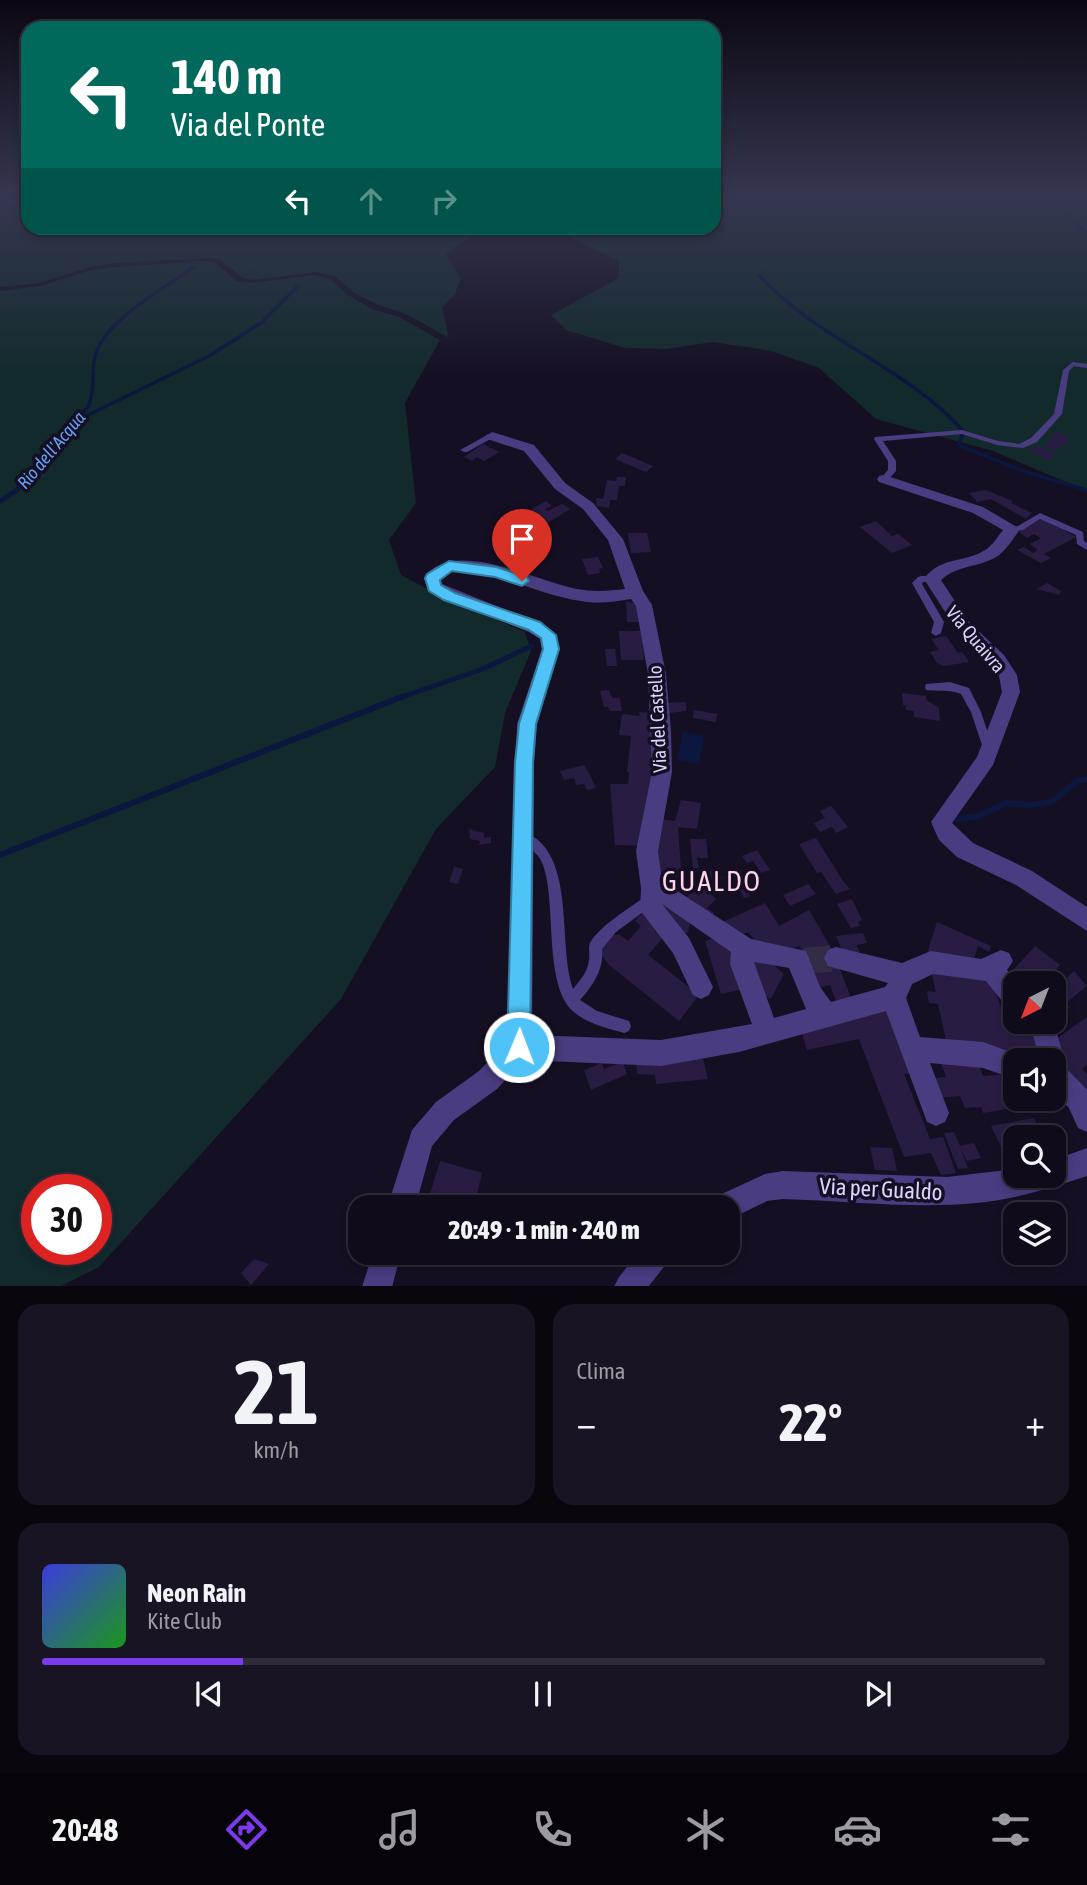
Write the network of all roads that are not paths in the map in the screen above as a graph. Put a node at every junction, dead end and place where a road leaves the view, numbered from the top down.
1 (1087, 366) edge
2 (492, 436) joint
3 (464, 450) dead end
4 (884, 479) joint
5 (1012, 528) junction
6 (1087, 547) edge
7 (932, 579) junction
8 (635, 593) junction
9 (936, 633) dead end
10 (930, 687) dead end
11 (989, 751) junction
12 (522, 835) junction
13 (651, 894) junction
14 (1087, 920) edge
15 (743, 946) junction
16 (836, 958) tunnel mouth
17 (1003, 978) edge
18 (897, 986) junction
19 (701, 987) dead end
20 (572, 1000) junction
21 (825, 1014) junction
22 (624, 1026) dead end
23 (768, 1033) junction
24 (519, 1047) junction
25 (911, 1049) junction
26 (1003, 1062) edge
27 (1066, 1085) edge
28 (1084, 1107) edge
29 (936, 1113) dead end
30 (1087, 1161) edge
31 (1066, 1168) edge
32 (1003, 1186) edge
33 (405, 1195) edge
34 (740, 1200) edge
35 (383, 1265) edge
36 (647, 1265) edge
37 (377, 1286) edge
38 (629, 1286) edge

1 - 4 lane
2 - 3 lane
2 - 8 street, Via del Castello
4 - 5 street
5 - 6 lane
5 - 7 street
7 - 9 lane
7 - 11 street, Via Quaivra
8 - 12 street
8 - 13 street, Via del Castello
10 - 11 lane
11 - 14 street, Via Quaivra
12 - 20 lane
12 - 24 street
13 - 15 street
13 - 19 street
13 - 20 lane
15 - 21 street
15 - 23 street
16 - 18 street
17 - 18 street
18 - 21 street
18 - 25 street
20 - 22 lane
21 - 23 street
23 - 24 street
24 - 33 street
25 - 26 street
25 - 29 street
27 - 28 street
30 - 31 street
32 - 34 street, Via per Gualdo
35 - 37 street
36 - 38 street

